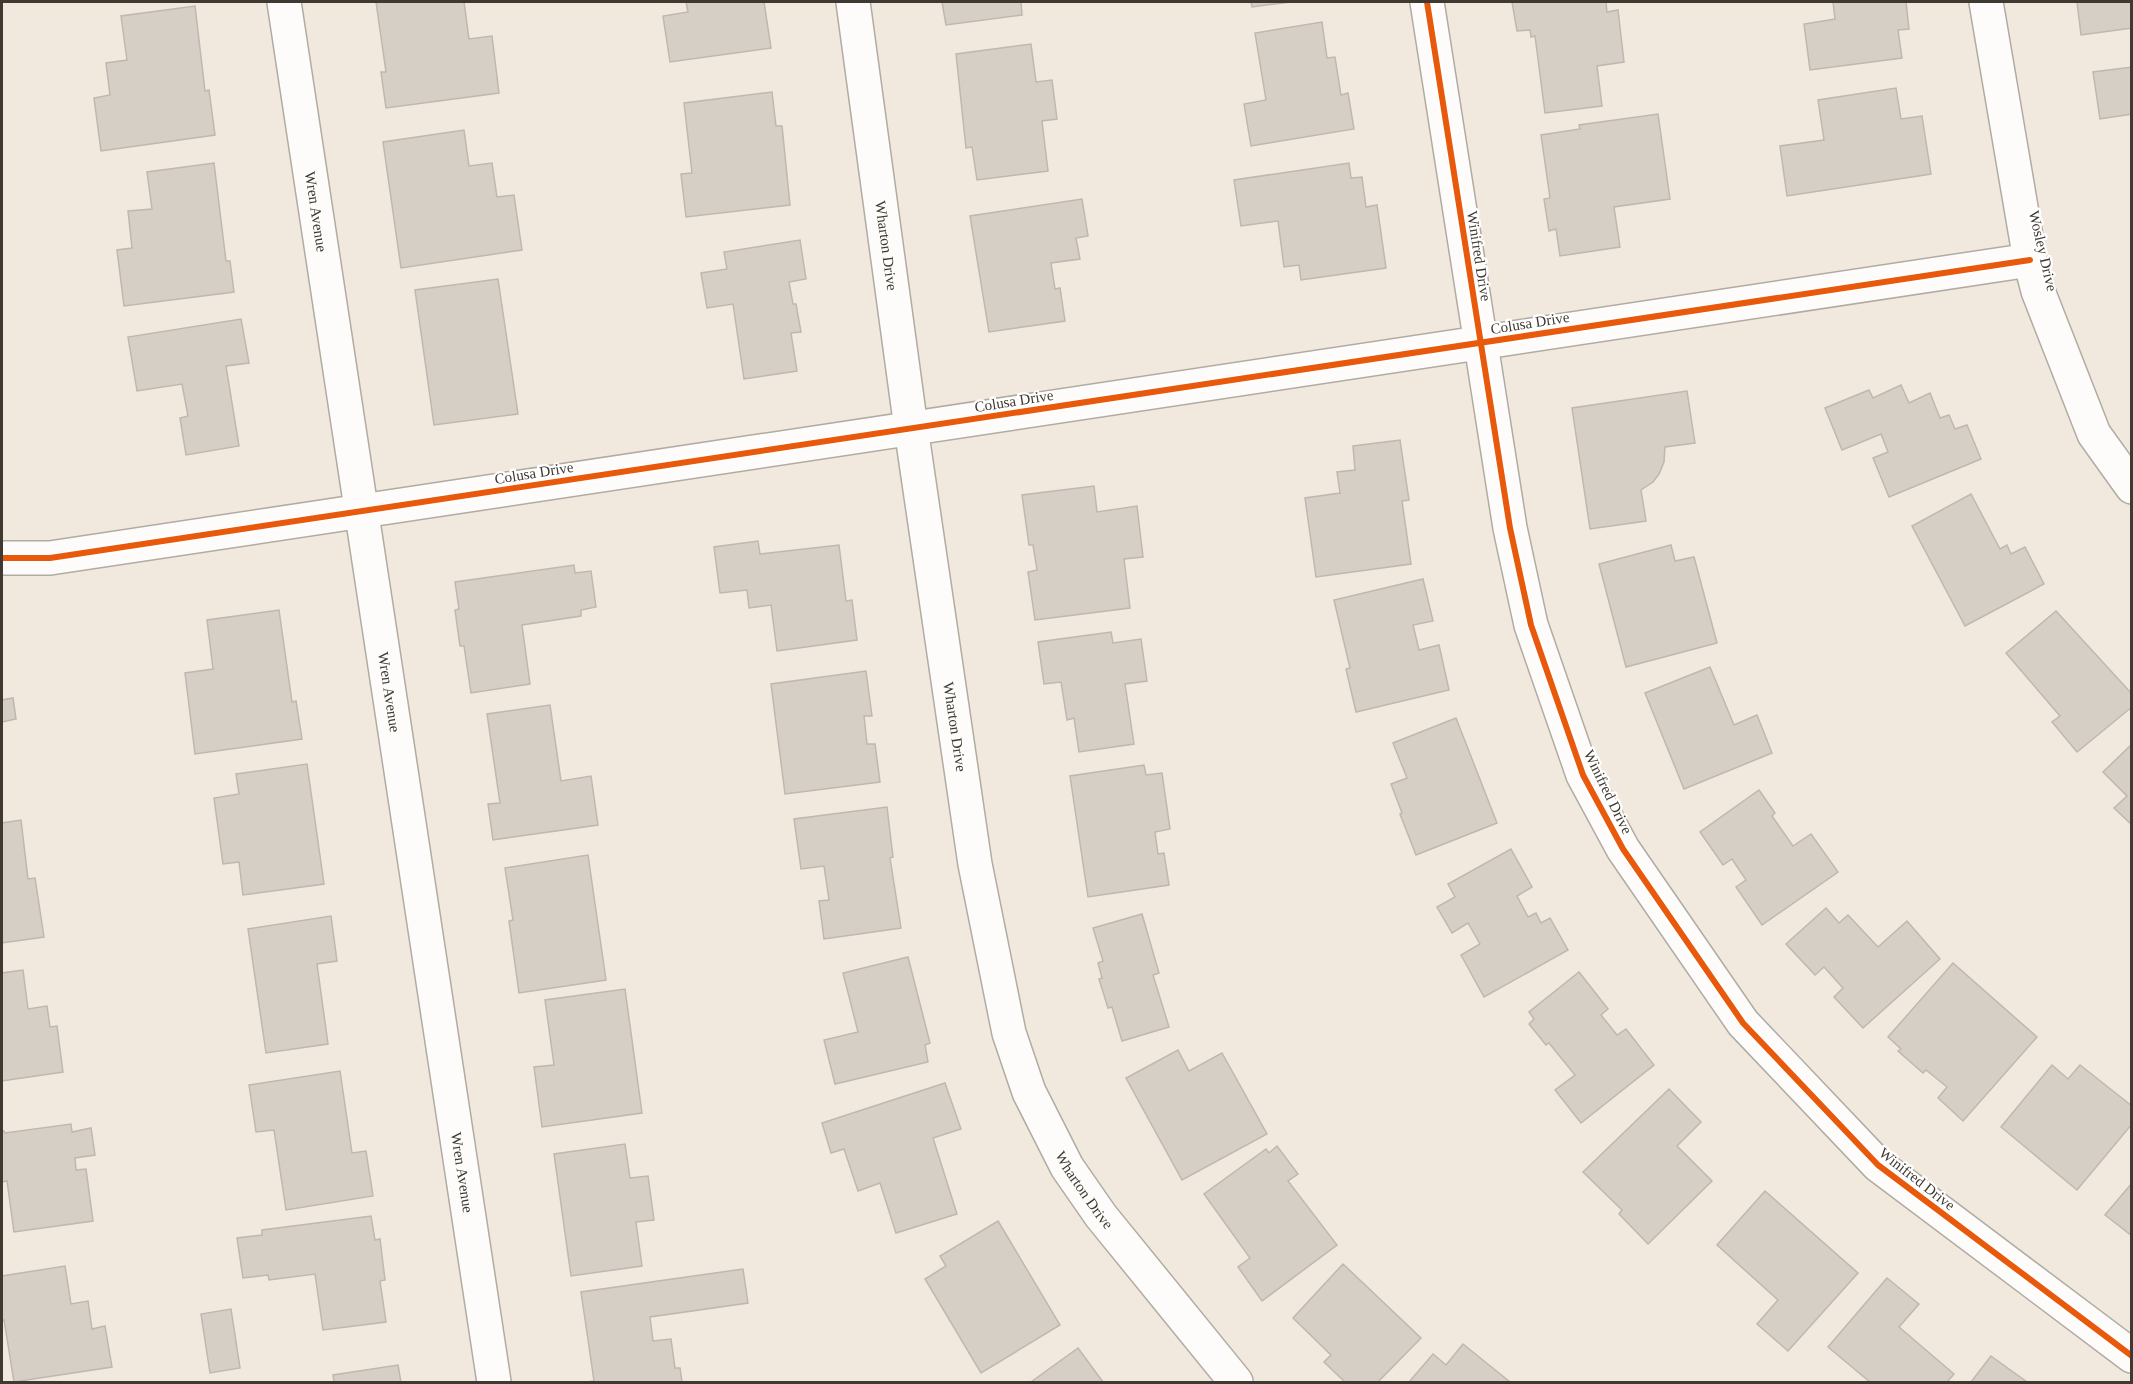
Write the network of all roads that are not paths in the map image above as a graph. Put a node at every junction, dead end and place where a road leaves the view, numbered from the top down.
1 (284, 2) edge
2 (853, 2) edge
3 (1427, 2) edge
4 (1986, 2) edge
5 (2030, 260) junction
6 (1480, 343) junction
7 (912, 428) junction
8 (2132, 487) edge
9 (362, 510) junction
10 (2, 558) edge
11 (2132, 1356) edge
12 (494, 1383) edge
13 (1236, 1383) edge

1 - 9 street, Wren Avenue
2 - 7 street, Wharton Drive
3 - 6 street, Winifred Drive
4 - 5 street, Wosley Drive
5 - 6 street, Colusa Drive
5 - 8 street, Wosley Drive
6 - 7 street, Colusa Drive
6 - 11 street, Winifred Drive
7 - 9 street, Colusa Drive
7 - 13 street, Wharton Drive
9 - 10 street, Colusa Drive
9 - 12 street, Wren Avenue

